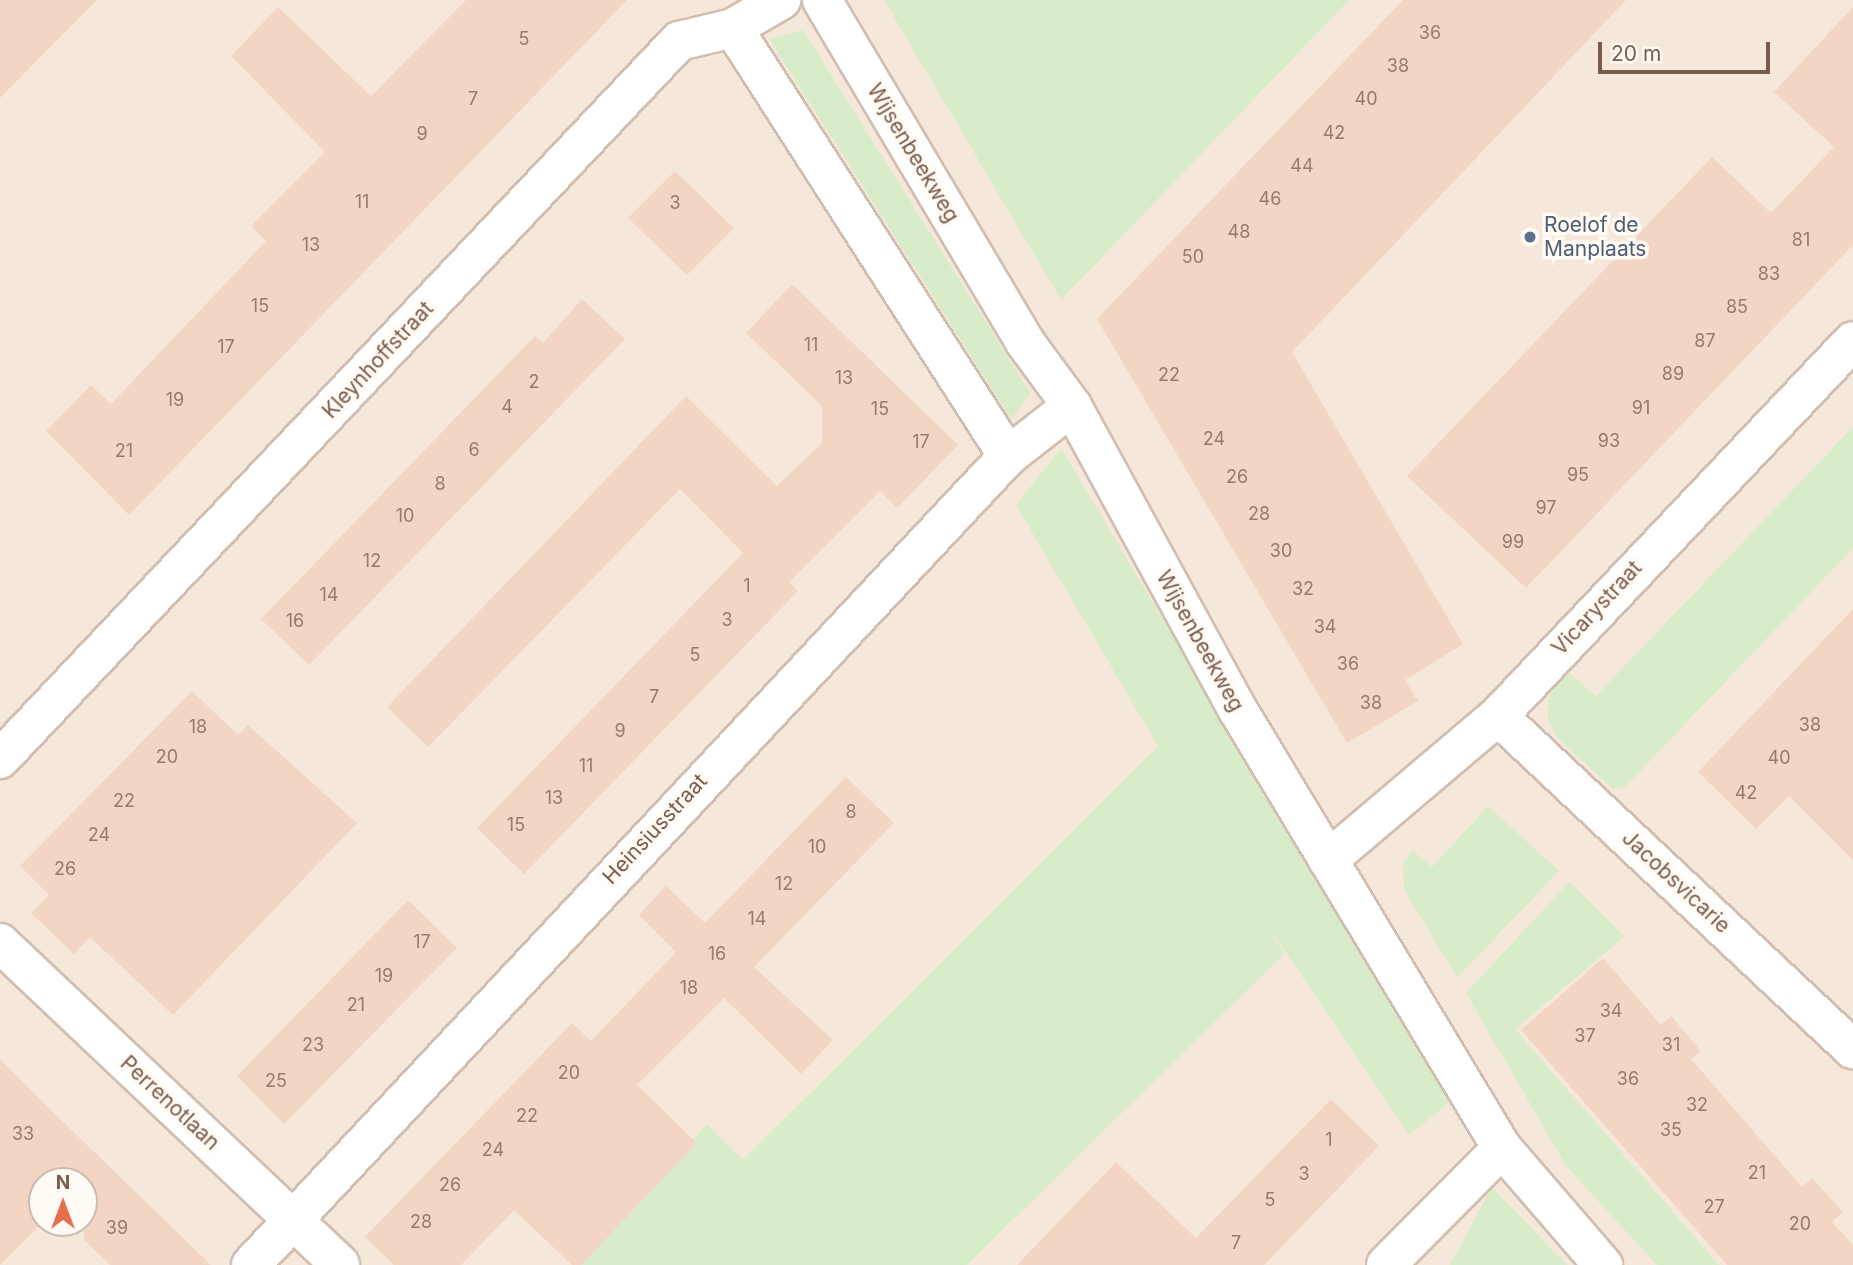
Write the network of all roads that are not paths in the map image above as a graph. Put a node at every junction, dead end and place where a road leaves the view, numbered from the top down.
1 (780, 0) edge
2 (822, 0) edge
3 (733, 28) junction
4 (1853, 341) edge
5 (1072, 406) junction
6 (1008, 456) junction
7 (1498, 716) junction
8 (0, 759) edge
9 (1328, 860) junction
10 (0, 943) edge
11 (1853, 1049) edge
12 (1502, 1148) junction
13 (293, 1220) junction
14 (251, 1265) edge
15 (340, 1265) edge
16 (1386, 1265) edge
17 (1603, 1265) edge

1 - 3 street, Kleynhoffstraat
2 - 5 street, Wijsenbeekweg
3 - 6 street
3 - 8 street, Kleynhoffstraat
4 - 7 street, Vicarystraat
5 - 6 street, Heinsiusstraat
5 - 9 street, Wijsenbeekweg
6 - 13 street, Heinsiusstraat
7 - 9 street, Vicarystraat
7 - 11 street, Jacobsvicarie
9 - 12 street, Wijsenbeekweg
10 - 13 street, Perrenotlaan
12 - 16 street
12 - 17 street, Wijsenbeekweg
13 - 14 street, Heinsiusstraat
13 - 15 street, Perrenotlaan

